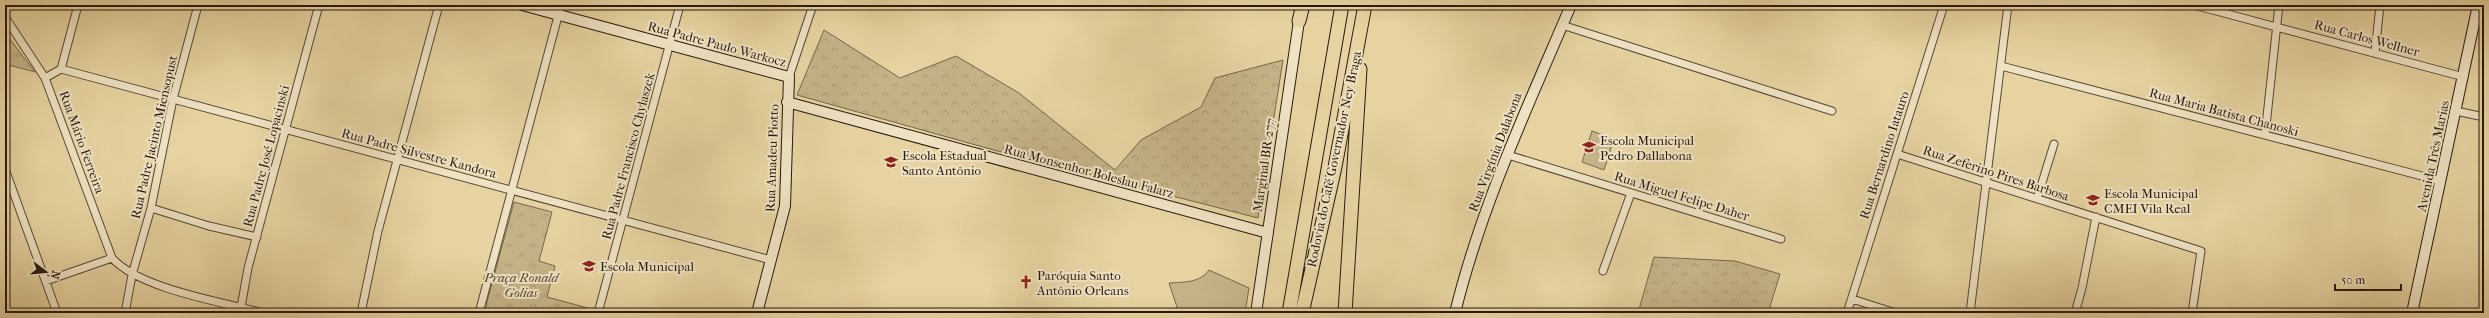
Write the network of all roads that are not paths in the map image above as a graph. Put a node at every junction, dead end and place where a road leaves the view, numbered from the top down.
1 (78, 5) edge
2 (198, 5) edge
3 (319, 5) edge
4 (439, 5) edge
5 (522, 5) edge
6 (680, 5) edge
7 (813, 5) edge
8 (1303, 5) edge
9 (1342, 5) edge
10 (1571, 5) edge
11 (1944, 5) edge
12 (2008, 5) edge
13 (2194, 5) edge
14 (2279, 5) edge
15 (2380, 5) edge
16 (2478, 5) edge
17 (560, 10) edge
18 (1364, 10) edge
19 (5, 16) edge
20 (1299, 21) joint
21 (1562, 25) junction
22 (2277, 27) junction
23 (670, 45) junction
24 (2375, 53) junction
25 (2000, 66) junction
26 (61, 69) junction
27 (789, 77) junction
28 (2464, 77) junction
29 (46, 78) junction
30 (173, 99) junction
31 (787, 102) junction
32 (1832, 111) dead end
33 (2456, 111) junction
34 (2484, 117) edge
35 (286, 129) junction
36 (2265, 135) junction
37 (2054, 144) dead end
38 (1508, 154) junction
39 (1897, 154) junction
40 (398, 159) junction
41 (5, 169) edge
42 (2441, 181) junction
43 (1987, 182) junction
44 (512, 190) junction
45 (1631, 193) junction
46 (2037, 198) junction
47 (152, 208) junction
48 (2096, 217) junction
49 (623, 220) junction
50 (1268, 233) junction
51 (257, 237) junction
52 (1781, 239) dead end
53 (112, 258) junction
54 (771, 260) junction
55 (1603, 270) dead end
56 (132, 275) junction
57 (46, 281) junction
58 (1852, 299) junction
59 (56, 310) dead end
60 (240, 310) edge
61 (125, 313) edge
62 (264, 313) edge
63 (361, 313) edge
64 (479, 313) edge
65 (598, 313) edge
66 (757, 313) edge
67 (1256, 313) edge
68 (1289, 313) edge
69 (1302, 313) edge
70 (1345, 313) edge
71 (1455, 313) edge
72 (1847, 313) edge
73 (1896, 313) edge
74 (1970, 313) edge
75 (2075, 313) edge
76 (2192, 313) edge
77 (2412, 313) edge

1 - 26 street
2 - 30 street, Rua Padre Jacinto Miensopust
3 - 35 street, Rua Padre José Lopacinski
4 - 40 street
5 - 17 street, Rua Padre Paulo Warkocz
6 - 23 street, Rua Padre Francisco Chylaszek
7 - 27 street, Rua Amadeu Piotto
8 - 20 highway
9 - 68 highway, Rodovia do Café Governador Ney Braga
10 - 21 street, Rua Virgínia Dalabona
11 - 39 street, Rua Bernardino Iatauro
12 - 25 street
13 - 22 street, Rua Carlos Wellner
14 - 22 street
15 - 24 street
16 - 28 street, Avenida Três Marias
17 - 23 street, Rua Padre Paulo Warkocz
17 - 44 street
18 - 69 highway, Rodovia do Café Governador Ney Braga
18 - 70 highway
19 - 29 street, Rua Mário Ferreira
20 - 50 street, Marginal BR-277
21 - 32 street
21 - 38 street, Rua Virgínia Dalabona
22 - 24 street, Rua Carlos Wellner
22 - 36 street
23 - 27 street, Rua Padre Paulo Warkocz
23 - 49 street, Rua Padre Francisco Chylaszek
24 - 28 street, Rua Carlos Wellner
25 - 36 street, Rua Maria Batista Chanoski
25 - 43 street
26 - 29 street
26 - 30 street, Rua Padre Silvestre Kandora
27 - 31 street, Rua Amadeu Piotto
28 - 33 street, Avenida Três Marias
29 - 53 street, Rua Mário Ferreira
30 - 35 street, Rua Padre Silvestre Kandora
30 - 47 street, Rua Padre Jacinto Miensopust
31 - 50 street, Rua Monsenhor Boleslau Falarz
31 - 54 street, Rua Amadeu Piotto
33 - 34 street
33 - 42 street, Avenida Três Marias
35 - 40 street, Rua Padre Silvestre Kandora
35 - 51 street, Rua Padre José Lopacinski
36 - 42 street, Rua Maria Batista Chanoski
37 - 46 street
38 - 45 street, Rua Miguel Felipe Daher
38 - 71 street, Rua Virgínia Dalabona
39 - 43 street, Rua Zeferino Pires Barbosa
39 - 58 street, Rua Bernardino Iatauro
40 - 44 street, Rua Padre Silvestre Kandora
40 - 63 street
41 - 57 street
42 - 77 street, Avenida Três Marias
43 - 46 street, Rua Zeferino Pires Barbosa
43 - 74 street
44 - 49 street, Rua Padre Silvestre Kandora
44 - 64 street
45 - 52 street, Rua Miguel Felipe Daher
45 - 55 street
46 - 48 street, Rua Zeferino Pires Barbosa
47 - 51 street
47 - 56 street, Rua Padre Jacinto Miensopust
48 - 75 street
48 - 76 street, Rua Zeferino Pires Barbosa
49 - 54 street, Rua Padre Silvestre Kandora
49 - 65 street, Rua Padre Francisco Chylaszek
50 - 67 street, Marginal BR-277
51 - 60 street, Rua Padre José Lopacinski
53 - 56 street, Rua Mário Ferreira
53 - 57 street
54 - 66 street, Rua Amadeu Piotto
56 - 60 street
56 - 61 street, Rua Padre Jacinto Miensopust
57 - 59 street
58 - 72 street, Rua Bernardino Iatauro
58 - 73 street
60 - 62 street

